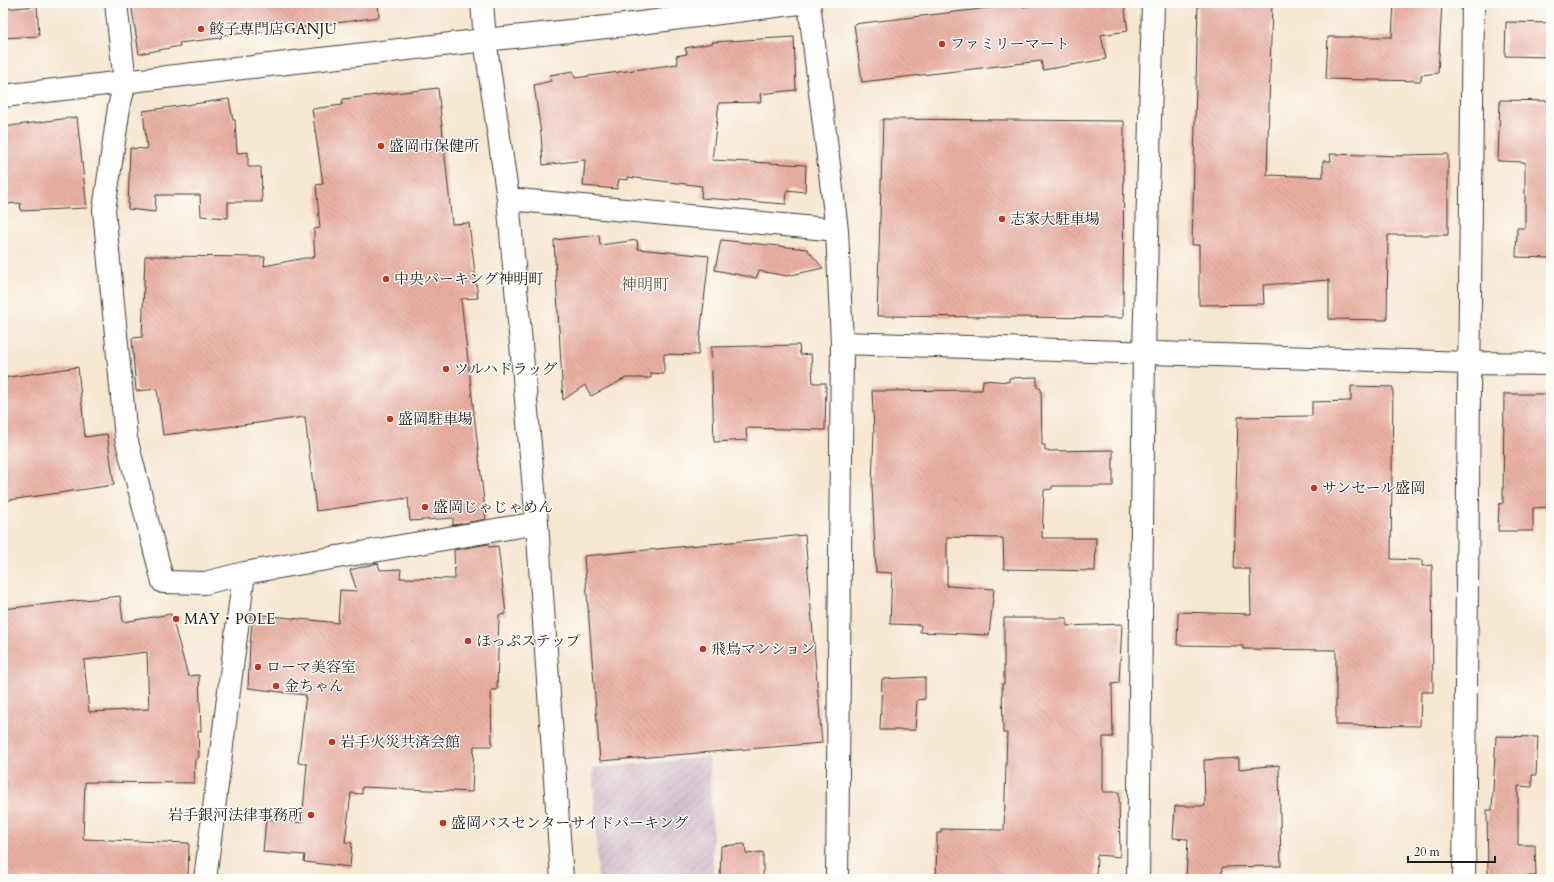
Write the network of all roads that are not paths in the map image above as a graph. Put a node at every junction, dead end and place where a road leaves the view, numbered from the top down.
1 (116, 3) edge
2 (482, 3) edge
3 (800, 3) edge
4 (810, 3) edge
5 (1153, 3) edge
6 (1473, 3) edge
7 (485, 40) junction
8 (125, 82) junction
9 (3, 96) edge
10 (508, 199) junction
11 (837, 230) junction
12 (842, 343) junction
13 (1144, 353) junction
14 (1469, 363) junction
15 (1551, 364) edge
16 (537, 523) junction
17 (244, 573) junction
18 (205, 879) edge
19 (562, 879) edge
20 (837, 879) edge
21 (1138, 879) edge
22 (1464, 879) edge

1 - 8 street
2 - 7 street
3 - 7 street
4 - 11 street
5 - 13 street
6 - 14 street
7 - 8 street
7 - 10 street
8 - 9 street
8 - 17 street
10 - 11 street
10 - 16 street
11 - 12 street
12 - 13 street
12 - 20 street
13 - 14 street
13 - 21 street
14 - 15 street
14 - 22 street
16 - 17 street
16 - 19 street
17 - 18 street

